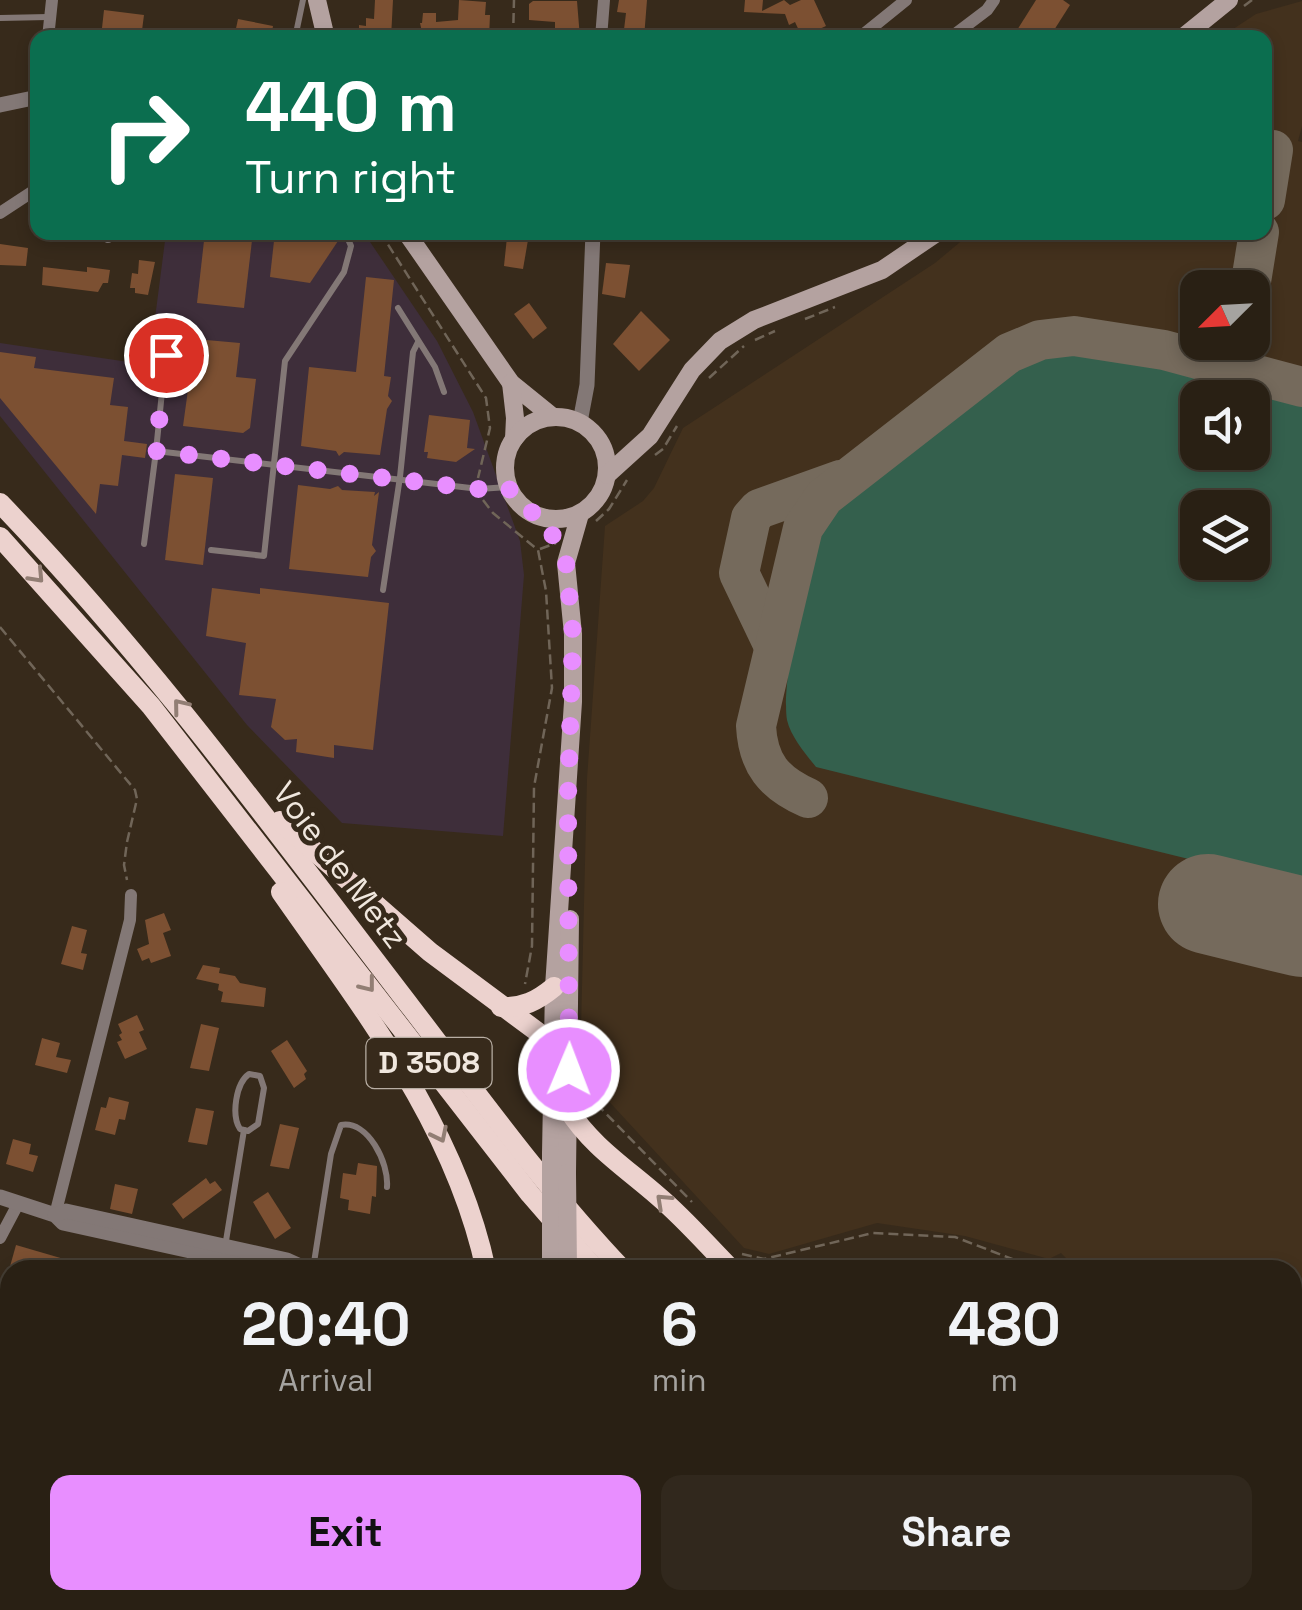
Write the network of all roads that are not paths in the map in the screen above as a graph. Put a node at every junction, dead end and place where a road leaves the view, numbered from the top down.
1 (52, 0) edge
2 (303, 0) edge
3 (317, 0) edge
4 (604, 0) edge
5 (906, 0) edge
6 (994, 0) edge
7 (1229, 0) edge
8 (49, 17) junction
9 (0, 18) edge
10 (48, 30) edge
11 (296, 30) edge
12 (324, 30) edge
13 (602, 30) edge
14 (869, 30) edge
15 (961, 30) edge
16 (1192, 30) edge
17 (30, 99) edge
18 (0, 105) edge
19 (30, 193) edge
20 (0, 213) edge
21 (348, 240) edge
22 (412, 240) edge
23 (593, 240) edge
24 (926, 240) edge
25 (398, 308) dead end
26 (169, 322) dead end
27 (418, 342) junction
28 (511, 384) junction
29 (444, 392) dead end
30 (553, 417) junction
31 (580, 422) junction
32 (514, 439) junction
33 (599, 440) junction
34 (647, 450) junction
35 (156, 451) junction
36 (274, 464) junction
37 (607, 475) junction
38 (400, 477) junction
39 (508, 487) junction
40 (0, 504) edge
41 (544, 518) junction
42 (586, 519) junction
43 (0, 537) edge
44 (144, 544) dead end
45 (210, 550) dead end
46 (566, 562) junction
47 (383, 590) dead end
48 (150, 706) junction
49 (240, 783) junction
50 (568, 798) junction
51 (131, 895) road end
52 (554, 987) junction
53 (501, 1007) junction
54 (552, 1044) junction
55 (569, 1074) junction
56 (568, 1108) junction
57 (244, 1130) junction
58 (387, 1187) dead end
59 (6, 1203) edge
60 (55, 1216) junction
61 (0, 1238) edge
62 (223, 1259) edge
63 (287, 1260) edge
64 (316, 1260) edge
65 (484, 1260) edge
66 (551, 1260) edge
67 (568, 1260) edge
68 (587, 1260) edge
69 (614, 1260) edge
70 (734, 1260) edge

1 - 8 street
2 - 11 lane
3 - 12 main road
4 - 13 street
5 - 14 street
6 - 15 street
7 - 16 main road
8 - 9 lane
8 - 10 street
17 - 18 street
19 - 20 street
21 - 36 lane
22 - 28 main road
23 - 31 street
24 - 34 main road
25 - 27 lane
26 - 35 lane
27 - 29 lane
27 - 38 lane
28 - 30 main road
28 - 32 main road
30 - 31 main road
30 - 32 main road
31 - 33 main road
32 - 39 main road
33 - 34 main road
33 - 37 main road
34 - 37 main road
35 - 36 lane
35 - 44 lane
36 - 38 lane
36 - 45 lane
37 - 42 main road
38 - 39 lane
38 - 47 lane
39 - 41 main road
49 -> 40 highway, Voie de Metz / D 3508
41 - 42 main road
41 - 46 main road
42 - 46 main road
43 -> 48 highway, Voie de Metz / D 3508
46 - 50 main road
48 -> 65 highway
48 -> 68 highway, Voie de Metz / D 3508
49 - 53 highway
49 - 69 highway, Voie de Metz / D 3508
50 - 52 main road
50 - 55 main road
51 - 60 street
52 - 53 highway
52 - 54 main road
53 - 54 highway
54 - 55 highway
54 - 66 main road, bridge
55 - 56 main road
56 - 67 main road, bridge
70 -> 56 highway
57 - 57 lane
57 - 62 lane
58 - 64 lane
59 - 60 street
59 - 61 street
60 - 62 street
62 - 63 street

